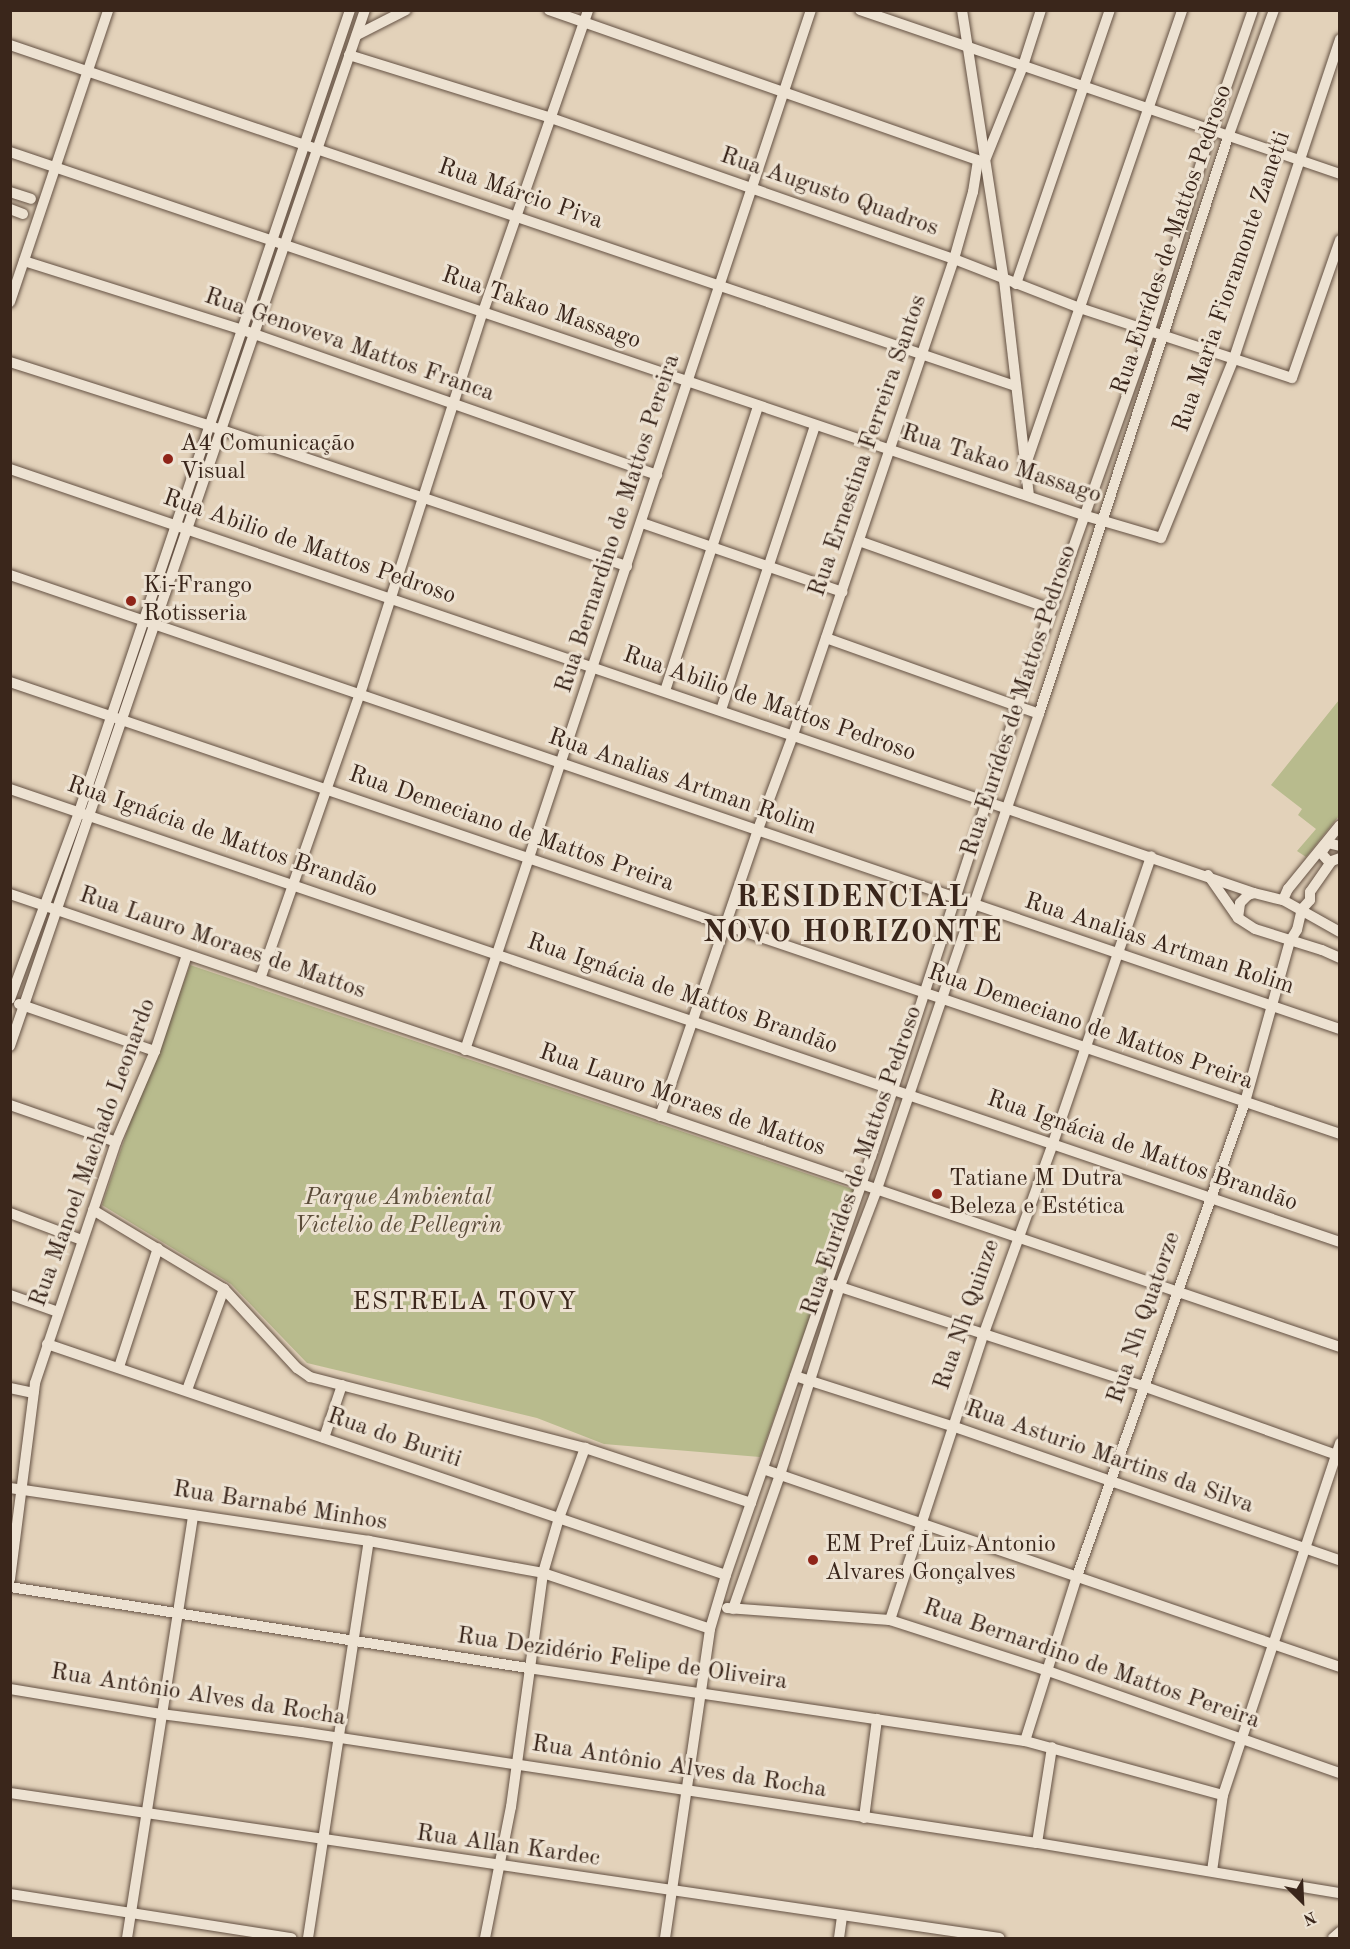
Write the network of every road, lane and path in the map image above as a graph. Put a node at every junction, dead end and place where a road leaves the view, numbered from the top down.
1 (108, 10) edge
2 (365, 10) edge
3 (391, 10) edge
4 (406, 10) edge
5 (549, 10) edge
6 (588, 10) edge
7 (811, 10) edge
8 (860, 10) edge
9 (1041, 10) edge
10 (1110, 10) edge
11 (1182, 10) edge
12 (1253, 10) edge
13 (1274, 10) edge
14 (964, 13) edge
15 (348, 15) edge
16 (383, 21) junction
17 (584, 22) junction
18 (361, 23) junction
19 (357, 35) junction
20 (1340, 39) edge
21 (10, 45) edge
22 (967, 46) junction
23 (350, 55) junction
24 (1023, 66) junction
25 (88, 70) junction
26 (1086, 87) junction
27 (784, 91) junction
28 (1150, 109) junction
29 (551, 118) junction
30 (1211, 131) junction
31 (1228, 137) junction
32 (305, 144) junction
33 (317, 148) junction
34 (10, 152) edge
35 (981, 160) junction
36 (1299, 160) junction
37 (56, 167) junction
38 (1340, 174) edge
39 (752, 188) junction
40 (10, 192) edge
41 (31, 199) dead end
42 (10, 209) edge
43 (23, 214) dead end
44 (517, 216) junction
45 (1340, 240) edge
46 (279, 243) junction
47 (954, 259) junction
48 (24, 261) junction
49 (1004, 280) junction
50 (1016, 284) junction
51 (720, 285) junction
52 (10, 302) edge
53 (1080, 308) junction
54 (483, 312) junction
55 (243, 330) junction
56 (1150, 330) junction
57 (254, 333) junction
58 (1163, 335) junction
59 (922, 353) junction
60 (1234, 358) junction
61 (10, 362) edge
62 (688, 382) junction
63 (1015, 386) junction
64 (454, 405) junction
65 (758, 406) junction
66 (815, 425) junction
67 (216, 428) junction
68 (890, 450) junction
69 (1027, 461) junction
70 (10, 469) edge
71 (657, 475) junction
72 (1029, 496) junction
73 (423, 497) junction
74 (1083, 515) junction
75 (1102, 521) junction
76 (642, 523) junction
77 (176, 525) junction
78 (187, 529) junction
79 (1161, 538) joint
80 (859, 541) junction
81 (710, 547) junction
82 (627, 566) junction
83 (767, 567) junction
84 (10, 575) edge
85 (842, 592) junction
86 (391, 598) junction
87 (1051, 609) junction
88 (149, 623) junction
89 (826, 638) junction
90 (594, 667) junction
91 (10, 682) edge
92 (665, 691) junction
93 (360, 694) junction
94 (1018, 706) junction
95 (721, 710) junction
96 (1039, 714) junction
97 (108, 715) junction
98 (123, 720) junction
99 (793, 735) junction
100 (562, 764) junction
101 (10, 789) edge
102 (327, 789) junction
103 (986, 801) junction
104 (1007, 807) junction
105 (79, 812) junction
106 (91, 816) junction
107 (1340, 825) edge
108 (757, 832) junction
109 (1340, 846) edge
110 (1323, 847) junction
111 (1151, 856) junction
112 (530, 859) junction
113 (1335, 860) edge
114 (1207, 875) junction
115 (1294, 882) junction
116 (293, 885) junction
117 (1310, 892) junction
118 (1254, 893) junction
119 (10, 894) edge
120 (955, 898) junction
121 (1283, 900) junction
122 (43, 906) junction
123 (974, 906) junction
124 (1302, 909) junction
125 (59, 911) junction
126 (1238, 918) junction
127 (724, 926) junction
128 (1340, 932) edge
129 (1290, 941) junction
130 (497, 954) junction
131 (187, 955) junction
132 (1117, 955) junction
133 (1340, 958) edge
134 (260, 979) junction
135 (923, 994) junction
136 (942, 999) junction
137 (10, 1000) edge
138 (1273, 1005) junction
139 (24, 1006) junction
140 (693, 1022) junction
141 (1340, 1029) edge
142 (10, 1046) edge
143 (1085, 1048) junction
144 (465, 1050) junction
145 (155, 1051) junction
146 (892, 1089) junction
147 (909, 1095) junction
148 (1245, 1102) junction
149 (10, 1105) edge
150 (660, 1116) junction
151 (1340, 1134) edge
152 (116, 1142) junction
153 (1053, 1143) junction
154 (861, 1184) junction
155 (877, 1189) junction
156 (1210, 1197) junction
157 (93, 1210) junction
158 (10, 1213) edge
159 (1017, 1237) junction
160 (82, 1240) junction
161 (1340, 1242) edge
162 (158, 1248) junction
163 (827, 1282) junction
164 (840, 1286) junction
165 (224, 1289) junction
166 (1176, 1290) junction
167 (10, 1295) edge
168 (58, 1312) junction
169 (984, 1333) junction
170 (47, 1344) junction
171 (1340, 1347) edge
172 (119, 1367) junction
173 (795, 1376) junction
174 (810, 1380) junction
175 (342, 1385) junction
176 (1143, 1386) junction
177 (10, 1388) edge
178 (187, 1390) junction
179 (33, 1393) junction
180 (952, 1426) junction
181 (324, 1438) junction
182 (1340, 1443) edge
183 (585, 1448) junction
184 (1337, 1456) edge
185 (763, 1469) junction
186 (780, 1475) junction
187 (1111, 1481) junction
188 (10, 1488) edge
189 (24, 1491) junction
190 (751, 1503) junction
191 (193, 1515) junction
192 (559, 1518) junction
193 (922, 1524) junction
194 (369, 1541) junction
195 (1303, 1547) junction
196 (1340, 1560) edge
197 (543, 1574) junction
198 (726, 1575) junction
199 (1077, 1576) junction
200 (10, 1579) edge
201 (10, 1587) edge
202 (717, 1606) junction
203 (733, 1609) junction
204 (177, 1613) junction
205 (890, 1620) junction
206 (710, 1629) junction
207 (353, 1640) junction
208 (1271, 1643) junction
209 (1340, 1667) edge
210 (528, 1668) junction
211 (1048, 1671) junction
212 (10, 1689) edge
213 (702, 1693) junction
214 (161, 1714) junction
215 (877, 1719) junction
216 (337, 1738) junction
217 (1241, 1739) junction
218 (1025, 1741) junction
219 (1052, 1747) junction
220 (518, 1764) junction
221 (1340, 1773) edge
222 (688, 1791) junction
223 (10, 1793) edge
224 (1223, 1795) junction
225 (146, 1811) junction
226 (864, 1818) junction
227 (324, 1840) junction
228 (1037, 1843) junction
229 (498, 1866) junction
230 (1212, 1871) junction
231 (672, 1892) junction
232 (1340, 1893) edge
233 (10, 1894) edge
234 (131, 1911) junction
235 (842, 1916) junction
236 (1340, 1932) edge
237 (127, 1938) edge
238 (292, 1938) edge
239 (308, 1938) edge
240 (485, 1938) edge
241 (665, 1938) edge
242 (839, 1938) edge
243 (999, 1938) edge
244 (1333, 1938) edge

1 - 25 street
2 - 18 street
3 - 16 street
4 - 16 street
5 - 17 street
6 - 17 street
7 - 27 street, Rua Bernardino de Mattos Pereira
8 - 22 street
9 - 24 street
10 - 26 street
11 - 28 street
12 - 30 street, Rua Eurídes de Mattos Pedroso
13 - 31 street, Rua Eurídes de Mattos Pedroso
14 - 22 street
15 - 18 street
15 - 32 street
16 - 19 street
17 - 27 street
17 - 29 street
18 - 19 street
19 - 23 street
20 - 36 street, Rua Maria Fioramonte Zanetti
21 - 25 street, Rua Márcio Piva
22 - 24 street
22 - 35 street
23 - 29 street, Rua Augusto Quadros
23 - 33 street
24 - 26 street
24 - 35 street
25 - 32 street, Rua Márcio Piva
25 - 37 street
26 - 28 street
26 - 50 street
27 - 35 street
27 - 39 street, Rua Bernardino de Mattos Pereira
28 - 30 street
28 - 53 street
29 - 39 street, Rua Augusto Quadros
29 - 44 street
30 - 31 street
30 - 56 street, Rua Eurídes de Mattos Pedroso
31 - 36 street
31 - 58 street, Rua Eurídes de Mattos Pedroso
32 - 33 street, Rua Márcio Piva
32 - 46 street
33 - 44 street, Rua Márcio Piva
33 - 46 street
34 - 37 street, Rua Takao Massago
35 - 47 street, Rua Ernestina Ferreira Santos
35 - 49 street
36 - 38 street
36 - 60 street, Rua Maria Fioramonte Zanetti
37 - 46 street, Rua Takao Massago
37 - 48 street
39 - 47 street, Rua Augusto Quadros
39 - 51 street, Rua Bernardino de Mattos Pereira
40 - 41 street
42 - 43 street
44 - 51 street, Rua Márcio Piva
44 - 54 street
45 - 60 street, Rua Augusto Quadros
46 - 54 street, Rua Takao Massago
46 - 55 street
46 - 57 street
47 - 49 street, Rua Augusto Quadros
47 - 59 street, Rua Ernestina Ferreira Santos
48 - 52 street
48 - 55 street, Rua Genoveva Mattos Franca
49 - 50 street, Rua Augusto Quadros
49 - 63 street
50 - 53 street, Rua Augusto Quadros
51 - 59 street, Rua Márcio Piva
51 - 62 street, Rua Bernardino de Mattos Pereira
53 - 56 street, Rua Augusto Quadros
53 - 69 street
54 - 62 street, Rua Takao Massago
54 - 64 street
55 - 57 street, Rua Genoveva Mattos Franca
55 - 67 street
56 - 58 street, Rua Augusto Quadros
56 - 74 street, Rua Eurídes de Mattos Pedroso
57 - 64 street, Rua Genoveva Mattos Franca
57 - 67 street
58 - 60 street, Rua Augusto Quadros
58 - 75 street, Rua Eurídes de Mattos Pedroso
59 - 63 street, Rua Márcio Piva
59 - 68 street, Rua Ernestina Ferreira Santos
60 - 79 street, Rua Maria Fioramonte Zanetti
61 - 67 street
62 - 65 street, Rua Takao Massago
62 - 71 street, Rua Bernardino de Mattos Pereira
63 - 69 street
64 - 71 street, Rua Genoveva Mattos Franca
64 - 73 street
65 - 66 street, Rua Takao Massago
65 - 81 street
66 - 68 street, Rua Takao Massago
66 - 83 street
67 - 73 street
67 - 77 street
67 - 78 street
68 - 72 street, Rua Takao Massago
68 - 80 street, Rua Ernestina Ferreira Santos
69 - 72 street
70 - 77 street, Rua Abilio de Mattos Pedroso
71 - 76 street, Rua Bernardino de Mattos Pereira
72 - 74 street, Rua Takao Massago
73 - 82 street
73 - 86 street
74 - 75 street, Rua Takao Massago
74 - 87 street, Rua Eurídes de Mattos Pedroso
75 - 79 street, Rua Takao Massago
75 - 96 street, Rua Eurídes de Mattos Pedroso
76 - 81 street
76 - 82 street, Rua Bernardino de Mattos Pereira
77 - 78 street, Rua Abilio de Mattos Pedroso
77 - 88 street
78 - 86 street, Rua Abilio de Mattos Pedroso
78 - 88 street
80 - 85 street, Rua Ernestina Ferreira Santos
80 - 87 street
81 - 83 street
81 - 92 street
82 - 90 street, Rua Bernardino de Mattos Pereira
83 - 85 street
83 - 95 street
84 - 88 street, Rua Analias Artman Rolim
85 - 89 street, Rua Ernestina Ferreira Santos
86 - 90 street, Rua Abilio de Mattos Pedroso
86 - 93 street
87 - 94 street, Rua Eurídes de Mattos Pedroso
88 - 93 street, Rua Analias Artman Rolim
88 - 97 street
88 - 98 street
89 - 94 street
89 - 99 street, Rua Ernestina Ferreira Santos
90 - 92 street, Rua Abilio de Mattos Pedroso
90 - 100 street, Rua Bernardino de Mattos Pereira
91 - 97 street, Rua Demeciano de Mattos Preira
92 - 95 street, Rua Abilio de Mattos Pedroso
93 - 100 street, Rua Analias Artman Rolim
93 - 102 street
94 - 96 street
94 - 103 street, Rua Eurídes de Mattos Pedroso
95 - 99 street, Rua Abilio de Mattos Pedroso
96 - 104 street, Rua Eurídes de Mattos Pedroso
97 - 98 street, Rua Demeciano de Mattos Preira
97 - 105 street
98 - 102 street, Rua Demeciano de Mattos Preira
98 - 106 street
99 - 103 street, Rua Abilio de Mattos Pedroso
99 - 108 street, Rua Ernestina Ferreira Santos
100 - 108 street, Rua Analias Artman Rolim
100 - 112 street, Rua Bernardino de Mattos Pereira
101 - 105 street, Rua Ignácia de Mattos Brandão
102 - 112 street, Rua Demeciano de Mattos Preira
102 - 116 street
103 - 104 street, Rua Abilio de Mattos Pedroso
103 - 120 street, Rua Eurídes de Mattos Pedroso
104 - 111 street, Rua Abilio de Mattos Pedroso
104 - 123 street, Rua Eurídes de Mattos Pedroso
105 - 106 street, Rua Ignácia de Mattos Brandão
105 - 122 street
106 - 116 street, Rua Ignácia de Mattos Brandão
106 - 125 street
107 - 110 street
108 - 120 street, Rua Analias Artman Rolim
108 - 127 street, Rua Ernestina Ferreira Santos
109 - 110 street
110 - 113 street
110 - 115 street
111 - 114 street, Rua Abilio de Mattos Pedroso
111 - 132 street, Rua Nh Quinze
112 - 127 street, Rua Demeciano de Mattos Preira
112 - 130 street, Rua Bernardino de Mattos Pereira
113 - 117 street, Rua Nh Quatorze
114 - 118 street, Rua Abilio de Mattos Pedroso
114 - 126 street
115 - 117 street
115 - 121 street
116 - 130 street, Rua Ignácia de Mattos Brandão
116 - 134 street
117 - 124 street, Rua Nh Quatorze
118 - 121 street, Rua Abilio de Mattos Pedroso
118 - 126 street
119 - 122 street, Rua Lauro Moraes de Mattos
120 - 123 street, Rua Analias Artman Rolim
120 - 135 street, Rua Eurídes de Mattos Pedroso
121 - 124 street, Rua Abilio de Mattos Pedroso
122 - 125 street, Rua Lauro Moraes de Mattos
122 - 137 street
123 - 132 street, Rua Analias Artman Rolim
123 - 136 street, Rua Eurídes de Mattos Pedroso
124 - 128 street, Rua Abilio de Mattos Pedroso
124 - 129 street, Rua Nh Quatorze
125 - 131 street, Rua Lauro Moraes de Mattos
125 - 139 street
126 - 129 street
127 - 135 street, Rua Demeciano de Mattos Preira
127 - 140 street, Rua Ernestina Ferreira Santos
129 - 133 street
129 - 138 street, Rua Nh Quatorze
130 - 140 street, Rua Ignácia de Mattos Brandão
130 - 144 street, Rua Bernardino de Mattos Pereira
131 - 134 street, Rua Lauro Moraes de Mattos
131 - 145 street, Rua Manoel Machado Leonardo
132 - 138 street, Rua Analias Artman Rolim
132 - 143 street, Rua Nh Quinze
134 - 144 street, Rua Lauro Moraes de Mattos
135 - 136 street, Rua Demeciano de Mattos Preira
135 - 146 street, Rua Eurídes de Mattos Pedroso
136 - 143 street, Rua Demeciano de Mattos Preira
136 - 147 street, Rua Eurídes de Mattos Pedroso
137 - 139 street
138 - 141 street, Rua Analias Artman Rolim
138 - 148 street, Rua Nh Quatorze
139 - 142 street
139 - 145 street
140 - 146 street, Rua Ignácia de Mattos Brandão
140 - 150 street, Rua Ernestina Ferreira Santos
143 - 148 street, Rua Demeciano de Mattos Preira
143 - 153 street, Rua Nh Quinze
144 - 150 street, Rua Lauro Moraes de Mattos
145 - 152 street, Rua Manoel Machado Leonardo
146 - 147 street, Rua Ignácia de Mattos Brandão
146 - 154 street, Rua Eurídes de Mattos Pedroso
147 - 153 street, Rua Ignácia de Mattos Brandão
147 - 155 street, Rua Eurídes de Mattos Pedroso
148 - 151 street, Rua Demeciano de Mattos Preira
148 - 156 street, Rua Nh Quatorze
149 - 152 street
150 - 154 street, Rua Lauro Moraes de Mattos
152 - 157 street, Rua Manoel Machado Leonardo
153 - 156 street, Rua Ignácia de Mattos Brandão
153 - 159 street, Rua Nh Quinze
154 - 155 street, Rua Lauro Moraes de Mattos
154 - 163 street, Rua Eurídes de Mattos Pedroso
155 - 159 street, Rua Lauro Moraes de Mattos
155 - 164 street, Rua Eurídes de Mattos Pedroso
156 - 161 street, Rua Ignácia de Mattos Brandão
156 - 166 street, Rua Nh Quatorze
157 - 160 street, Rua Manoel Machado Leonardo
157 - 162 street
158 - 160 street
159 - 166 street, Rua Lauro Moraes de Mattos
159 - 169 street, Rua Nh Quinze
160 - 168 street, Rua Manoel Machado Leonardo
162 - 165 street
162 - 172 street
163 - 164 street
163 - 173 street, Rua Eurídes de Mattos Pedroso
164 - 169 street
164 - 174 street, Rua Eurídes de Mattos Pedroso
165 - 175 street
165 - 178 street
166 - 171 street, Rua Lauro Moraes de Mattos
166 - 176 street, Rua Nh Quatorze
167 - 168 street
168 - 170 street, Rua Manoel Machado Leonardo
169 - 176 street
169 - 180 street, Rua Nh Quinze
170 - 172 street, Rua do Buriti
170 - 179 street, Rua Manoel Machado Leonardo
172 - 178 street, Rua do Buriti
173 - 174 street, Rua Asturio Martins da Silva
173 - 185 street, Rua Eurídes de Mattos Pedroso
174 - 180 street, Rua Asturio Martins da Silva
174 - 186 street, Rua Eurídes de Mattos Pedroso
175 - 181 street
175 - 183 street
176 - 184 street
176 - 187 street, Rua Nh Quatorze
177 - 179 street
178 - 181 street, Rua do Buriti
179 - 189 street, Rua Manoel Machado Leonardo
180 - 187 street, Rua Asturio Martins da Silva
180 - 193 street, Rua Nh Quinze
181 - 192 street, Rua do Buriti
182 - 184 street
183 - 190 street
183 - 192 street
184 - 195 street
185 - 186 street
185 - 190 street, Rua Eurídes de Mattos Pedroso
186 - 193 street
186 - 203 street, Rua Eurídes de Mattos Pedroso
187 - 195 street, Rua Asturio Martins da Silva
187 - 199 street, Rua Nh Quatorze
188 - 189 street, Rua Barnabé Minhos
189 - 191 street, Rua Barnabé Minhos
189 - 200 street, Rua Manoel Machado Leonardo
190 - 198 street, Rua Eurídes de Mattos Pedroso
191 - 194 street, Rua Barnabé Minhos
191 - 204 street
192 - 197 street
192 - 198 street, Rua do Buriti
193 - 199 street
193 - 205 street, Rua Nh Quinze
194 - 197 street, Rua Barnabé Minhos
194 - 207 street
195 - 196 street, Rua Asturio Martins da Silva
195 - 208 street
197 - 206 street, Rua Barnabé Minhos
197 - 210 street
198 - 202 street, Rua Eurídes de Mattos Pedroso
199 - 208 street
199 - 211 street, Rua Nh Quatorze
201 - 204 street, Rua Dezidério Felipe de Oliveira
202 - 203 street, Rua Bernardino de Mattos Pereira
202 - 206 street, Rua Eurídes de Mattos Pedroso
203 - 205 street, Rua Bernardino de Mattos Pereira
204 - 207 street, Rua Dezidério Felipe de Oliveira
204 - 214 street
205 - 211 street, Rua Bernardino de Mattos Pereira
206 - 213 street, Rua Eurídes de Mattos Pedroso
207 - 210 street, Rua Dezidério Felipe de Oliveira
207 - 216 street
208 - 209 street
208 - 217 street
210 - 213 street, Rua Dezidério Felipe de Oliveira
210 - 220 street
211 - 217 street, Rua Bernardino de Mattos Pereira
211 - 218 street, Rua Nh Quatorze
212 - 214 street, Rua Antônio Alves da Rocha
213 - 215 street, Rua Dezidério Felipe de Oliveira
213 - 222 street, Rua Eurídes de Mattos Pedroso
214 - 216 street, Rua Antônio Alves da Rocha
214 - 225 street
215 - 218 street, Rua Dezidério Felipe de Oliveira
215 - 226 street
216 - 220 street, Rua Antônio Alves da Rocha
216 - 227 street
217 - 221 street, Rua Bernardino de Mattos Pereira
217 - 224 street
218 - 219 street, Rua Dezidério Felipe de Oliveira
219 - 224 street, Rua Dezidério Felipe de Oliveira
219 - 228 street
220 - 222 street, Rua Antônio Alves da Rocha
220 - 229 street
222 - 226 street, Rua Antônio Alves da Rocha
222 - 231 street, Rua Eurídes de Mattos Pedroso
223 - 225 street, Rua Allan Kardec
224 - 230 street
225 - 227 street, Rua Allan Kardec
225 - 234 street
226 - 228 street, Rua Antônio Alves da Rocha
227 - 229 street, Rua Allan Kardec
227 - 239 street
228 - 230 street, Rua Antônio Alves da Rocha
229 - 231 street, Rua Allan Kardec
229 - 240 street
230 - 232 street, Rua Antônio Alves da Rocha
231 - 235 street, Rua Allan Kardec
231 - 241 street, Rua Eurídes de Mattos Pedroso
233 - 234 street
234 - 237 street
234 - 238 street
235 - 242 street
235 - 243 street, Rua Allan Kardec
236 - 244 street

